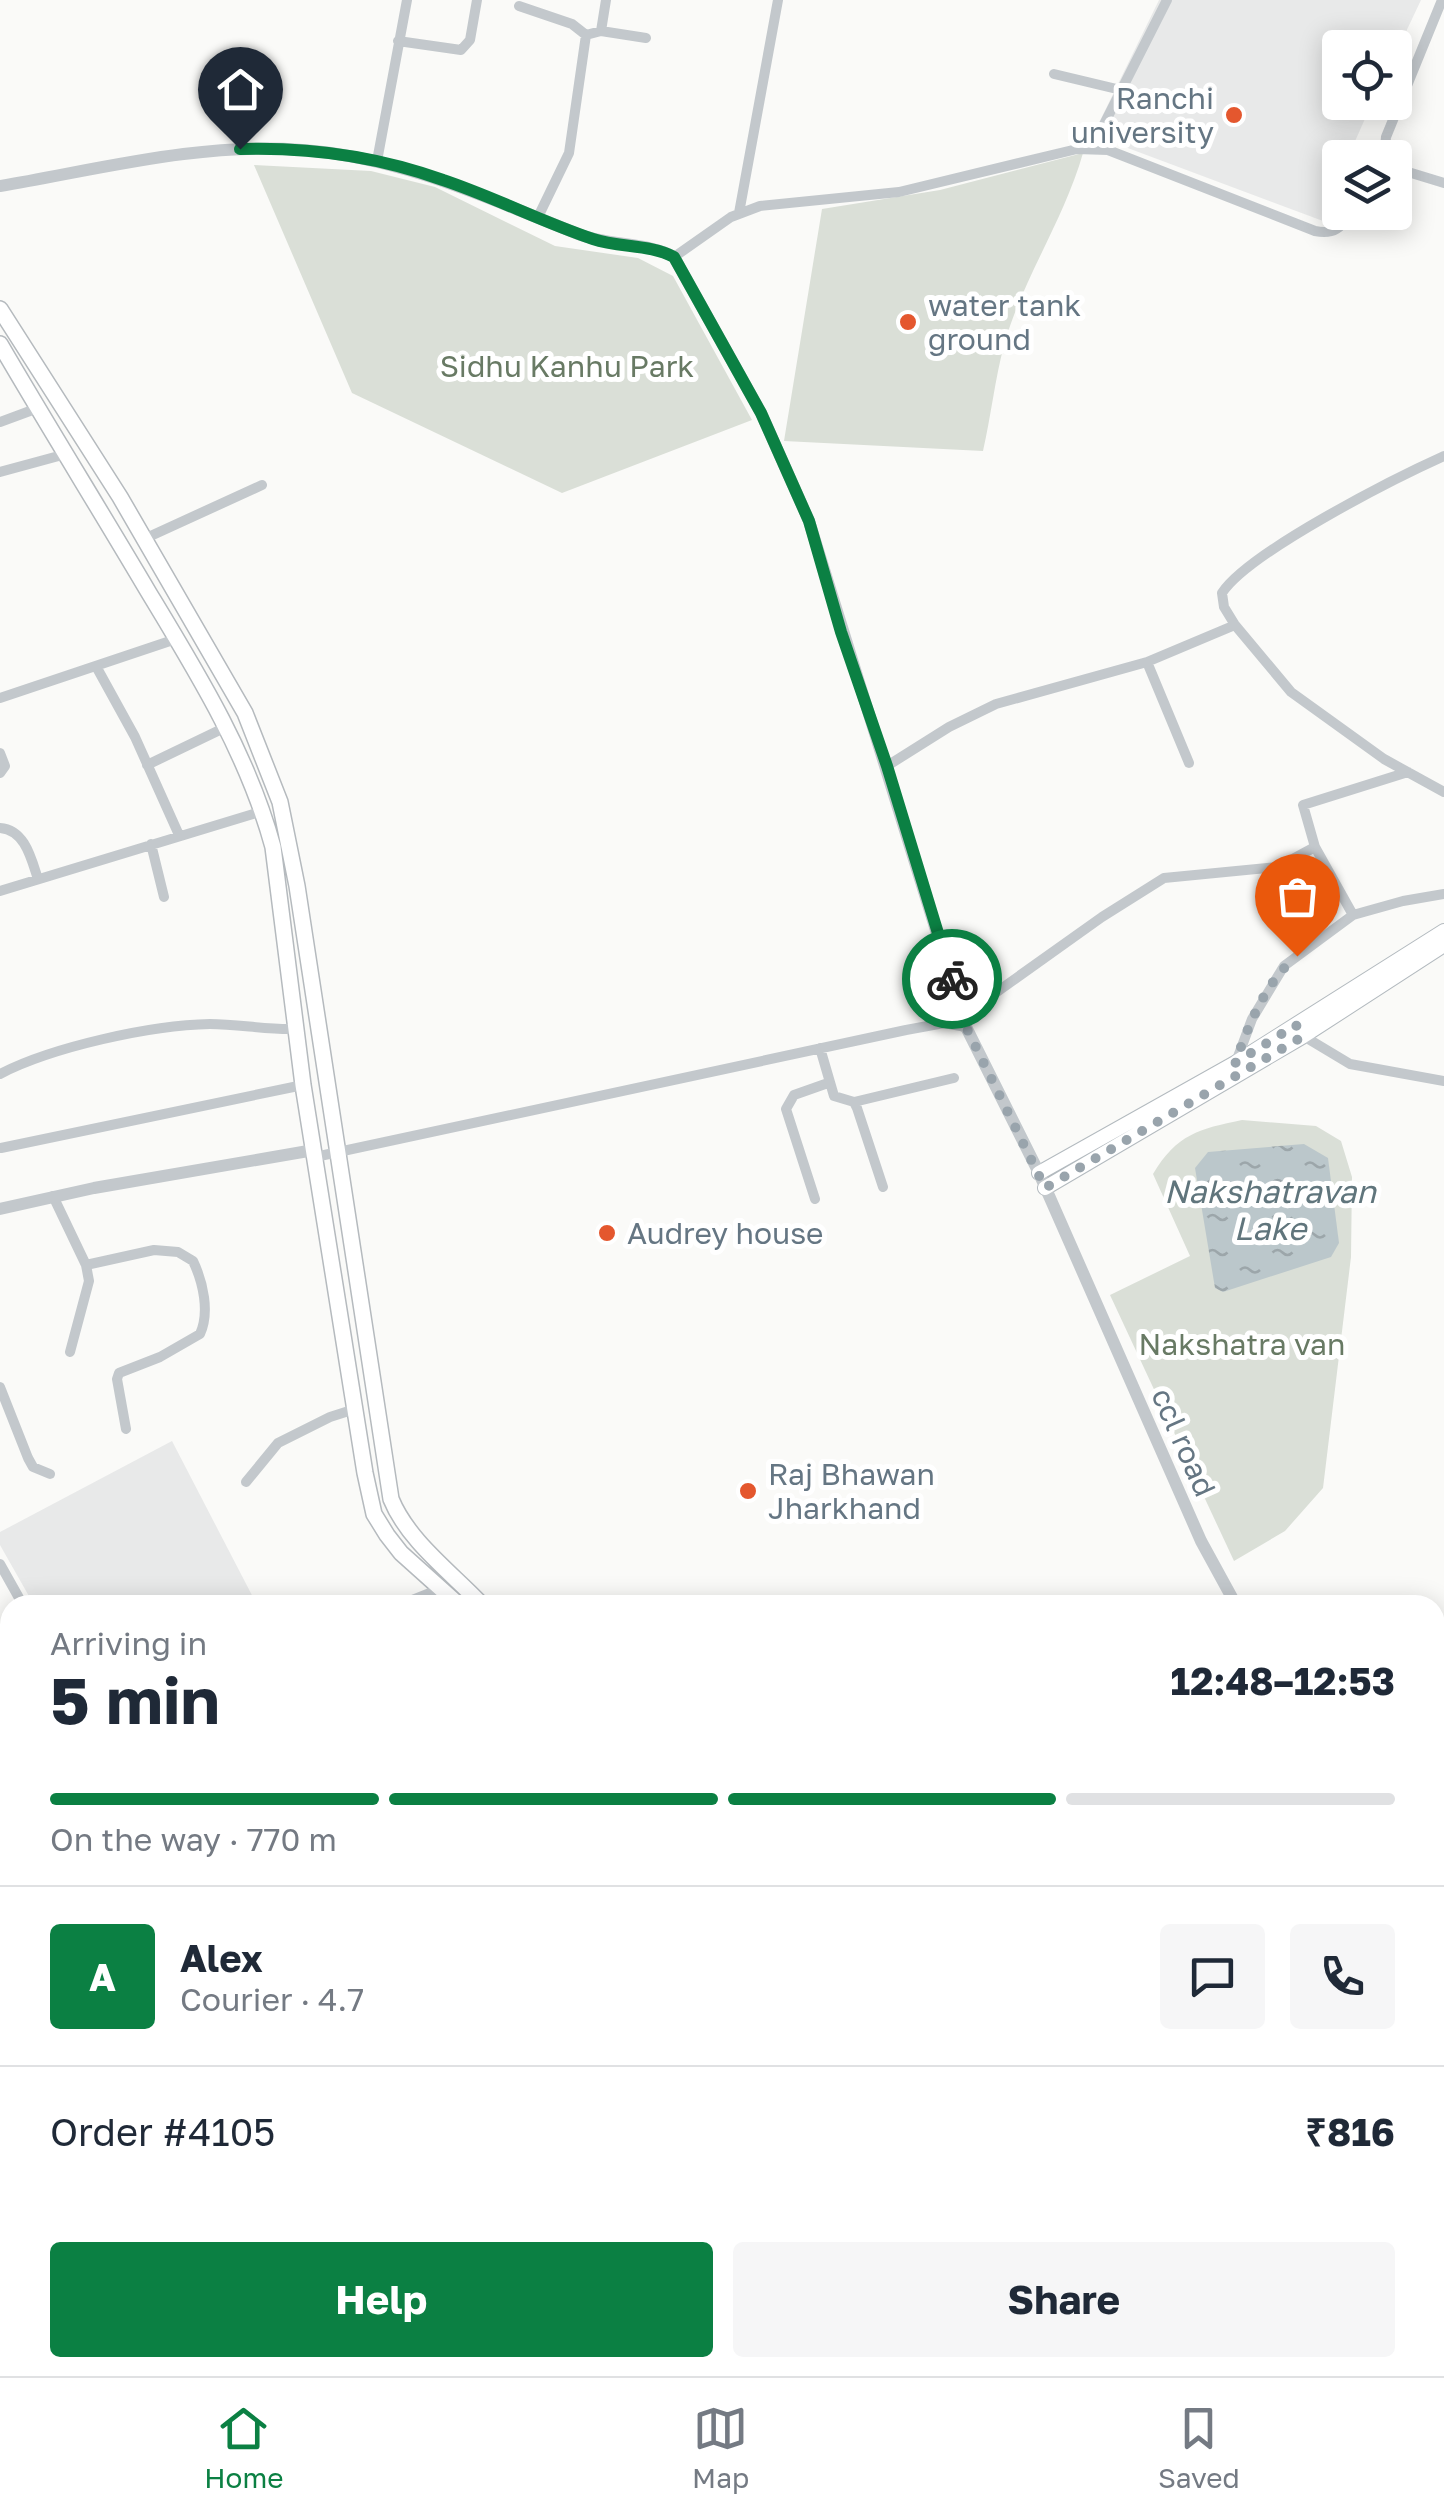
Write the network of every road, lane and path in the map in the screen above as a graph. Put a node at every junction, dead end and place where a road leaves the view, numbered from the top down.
1 (407, 0) edge
2 (477, 0) edge
3 (606, 0) edge
4 (778, 0) edge
5 (1166, 0) edge
6 (1442, 0) edge
7 (519, 6) dead end
8 (602, 31) junction
9 (586, 35) junction
10 (646, 38) dead end
11 (398, 42) junction
12 (1054, 74) dead end
13 (1122, 90) junction
14 (1386, 140) edge
15 (1092, 148) junction
16 (378, 161) junction
17 (1412, 173) edge
18 (1444, 183) edge
19 (0, 186) edge
20 (739, 213) junction
21 (538, 218) junction
22 (1336, 230) edge
23 (674, 257) junction
24 (0, 309) edge
25 (5, 340) edge
26 (38, 408) junction
27 (0, 422) edge
28 (66, 454) junction
29 (1444, 456) edge
30 (0, 472) edge
31 (262, 484) dead end
32 (144, 539) junction
33 (1235, 625) junction
34 (176, 639) junction
35 (1147, 662) junction
36 (98, 668) junction
37 (0, 698) edge
38 (226, 728) junction
39 (0, 754) edge
40 (1189, 763) dead end
41 (147, 765) junction
42 (887, 766) junction
43 (1408, 772) junction
44 (0, 773) edge
45 (1444, 792) edge
46 (263, 811) junction
47 (0, 828) edge
48 (179, 835) junction
49 (151, 844) junction
50 (1315, 848) junction
51 (38, 879) junction
52 (0, 891) edge
53 (1444, 894) edge
54 (164, 897) dead end
55 (1354, 915) junction
56 (1444, 931) edge
57 (1444, 945) edge
58 (965, 1022) junction
59 (295, 1029) junction
60 (1299, 1031) junction
61 (820, 1048) junction
62 (1235, 1063) junction
63 (0, 1074) edge
64 (954, 1078) dead end
65 (1444, 1081) edge
66 (828, 1082) junction
67 (303, 1085) junction
68 (854, 1102) junction
69 (2, 1148) edge
70 (337, 1151) junction
71 (314, 1153) junction
72 (1042, 1181) junction
73 (884, 1187) dead end
74 (53, 1196) junction
75 (815, 1198) dead end
76 (0, 1209) edge
77 (86, 1266) junction
78 (70, 1352) dead end
79 (0, 1387) edge
80 (355, 1409) junction
81 (126, 1429) dead end
82 (50, 1474) dead end
83 (246, 1482) dead end
84 (0, 1564) edge
85 (440, 1589) junction
86 (17, 1595) edge
87 (425, 1595) edge
88 (447, 1595) edge
89 (472, 1595) edge
90 (1229, 1595) edge

1 - 11 street
2 - 11 street
3 - 8 street
4 - 20 street
5 - 13 street
6 - 14 street
7 - 9 street
8 - 9 street
8 - 10 street
9 - 21 street
11 - 16 street
12 - 13 street
13 - 15 street
15 - 20 street
15 - 22 street
16 - 19 street
16 - 21 street
17 - 18 street
20 - 23 street
21 - 23 street
23 - 42 street, ccl road
24 - 25 main road
25 - 26 main road
25 - 32 main road
26 - 27 street
26 - 28 main road
28 - 30 street
28 - 34 main road
29 - 33 street
31 - 32 street
32 - 70 main road
33 - 35 street
33 - 43 street
34 - 36 street
34 - 38 main road
35 - 40 street
35 - 42 street
36 - 37 street
36 - 41 street
38 - 41 street
38 - 46 main road
39 - 44 street
41 - 48 street
42 - 58 street, ccl road
43 - 45 street
43 - 50 street
46 - 48 street
46 - 59 main road
47 - 51 street
48 - 49 street
49 - 51 street
49 - 54 street
50 - 55 street
50 - 58 street
51 - 52 street
53 - 55 street
55 - 62 street
56 - 60 main road
57 - 60 main road
58 - 61 street
58 - 72 street, ccl road
59 - 63 street
59 - 67 main road
60 - 62 main road
60 - 65 street
60 - 72 main road
61 - 66 street
61 - 70 street
62 - 72 main road
64 - 68 street
66 - 68 street
66 - 75 street
67 - 69 street
67 - 71 main road
68 - 73 street
70 - 71 street
70 - 89 main road
71 - 74 street
71 - 80 main road
72 - 90 street, ccl road
74 - 76 street
74 - 77 street
77 - 78 street
77 - 81 street
79 - 82 street
80 - 83 street
80 - 85 main road
84 - 86 street
85 - 87 street
85 - 88 main road

